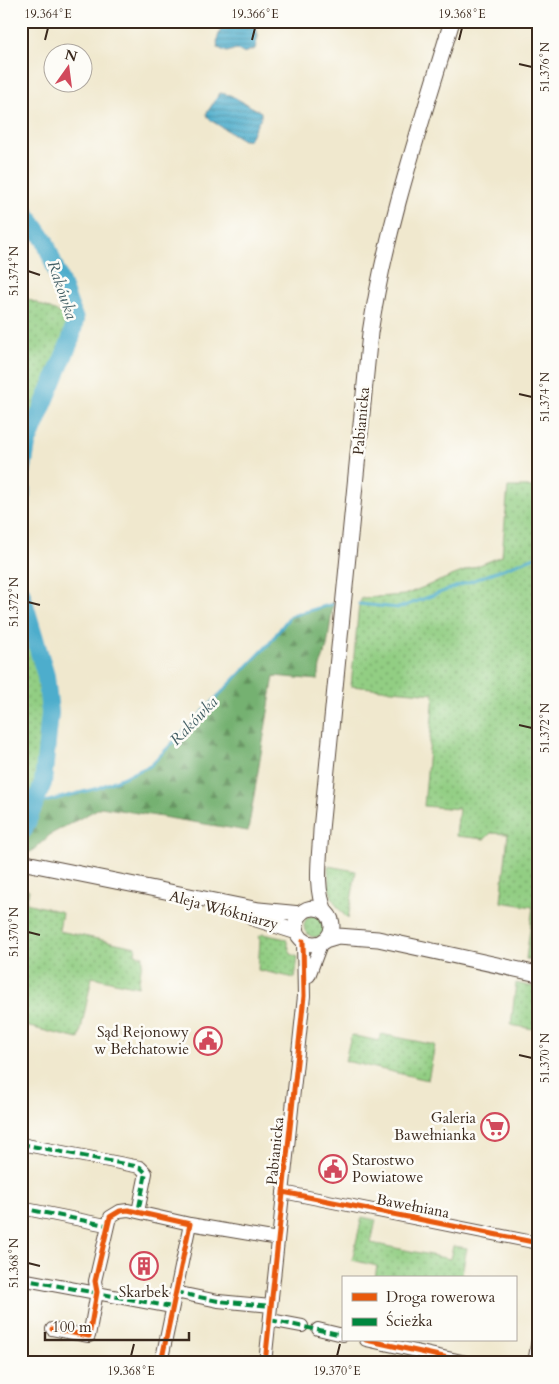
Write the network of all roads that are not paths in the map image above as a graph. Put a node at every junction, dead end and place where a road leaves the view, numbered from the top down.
1 (452, 21) edge
2 (321, 830) junction
3 (21, 862) edge
4 (150, 890) junction
5 (303, 912) junction
6 (328, 916) junction
7 (300, 937) junction
8 (378, 940) junction
9 (325, 941) junction
10 (538, 974) edge
11 (304, 996) junction
12 (21, 1144) edge
13 (283, 1192) junction
14 (21, 1208) edge
15 (138, 1212) junction
16 (190, 1224) junction
17 (106, 1226) junction
18 (278, 1239) junction
19 (538, 1243) edge
20 (21, 1279) edge
21 (97, 1292) junction
22 (175, 1292) junction
23 (271, 1306) junction
24 (172, 1307) junction
25 (270, 1320) junction
26 (302, 1326) dead end
27 (52, 1329) dead end
28 (318, 1329) dead end
29 (342, 1335) edge
30 (538, 1340) edge
31 (375, 1342) edge
32 (161, 1363) edge
33 (265, 1363) edge
34 (471, 1363) edge
35 (534, 1363) edge

1 - 2 main road, Pabianicka
2 - 5 main road, Pabianicka
2 - 6 main road, Pabianicka
3 - 4 main road, Aleja Włókniarzy
4 - 5 main road, Aleja Włókniarzy
4 - 7 main road, Aleja Włókniarzy
5 - 6 main road
5 - 7 main road
6 - 8 main road
6 - 9 main road
7 - 9 main road
7 - 11 street, Pabianicka
8 - 9 main road
8 - 10 main road
9 - 11 street, Pabianicka
11 - 13 street, Pabianicka
12 - 15 street
13 - 18 street, Pabianicka
13 - 19 street, Bawełniana
14 - 17 street
15 - 16 street
15 - 17 street
16 - 18 street
16 - 22 street
17 - 21 street
18 - 23 street, Pabianicka
20 - 21 street
21 - 24 street
21 - 27 street
22 - 23 street
22 - 24 street
23 - 25 street, Pabianicka
24 - 32 street
25 - 26 street
25 - 33 street, Pabianicka
28 - 29 street
30 - 35 street
31 - 34 street

